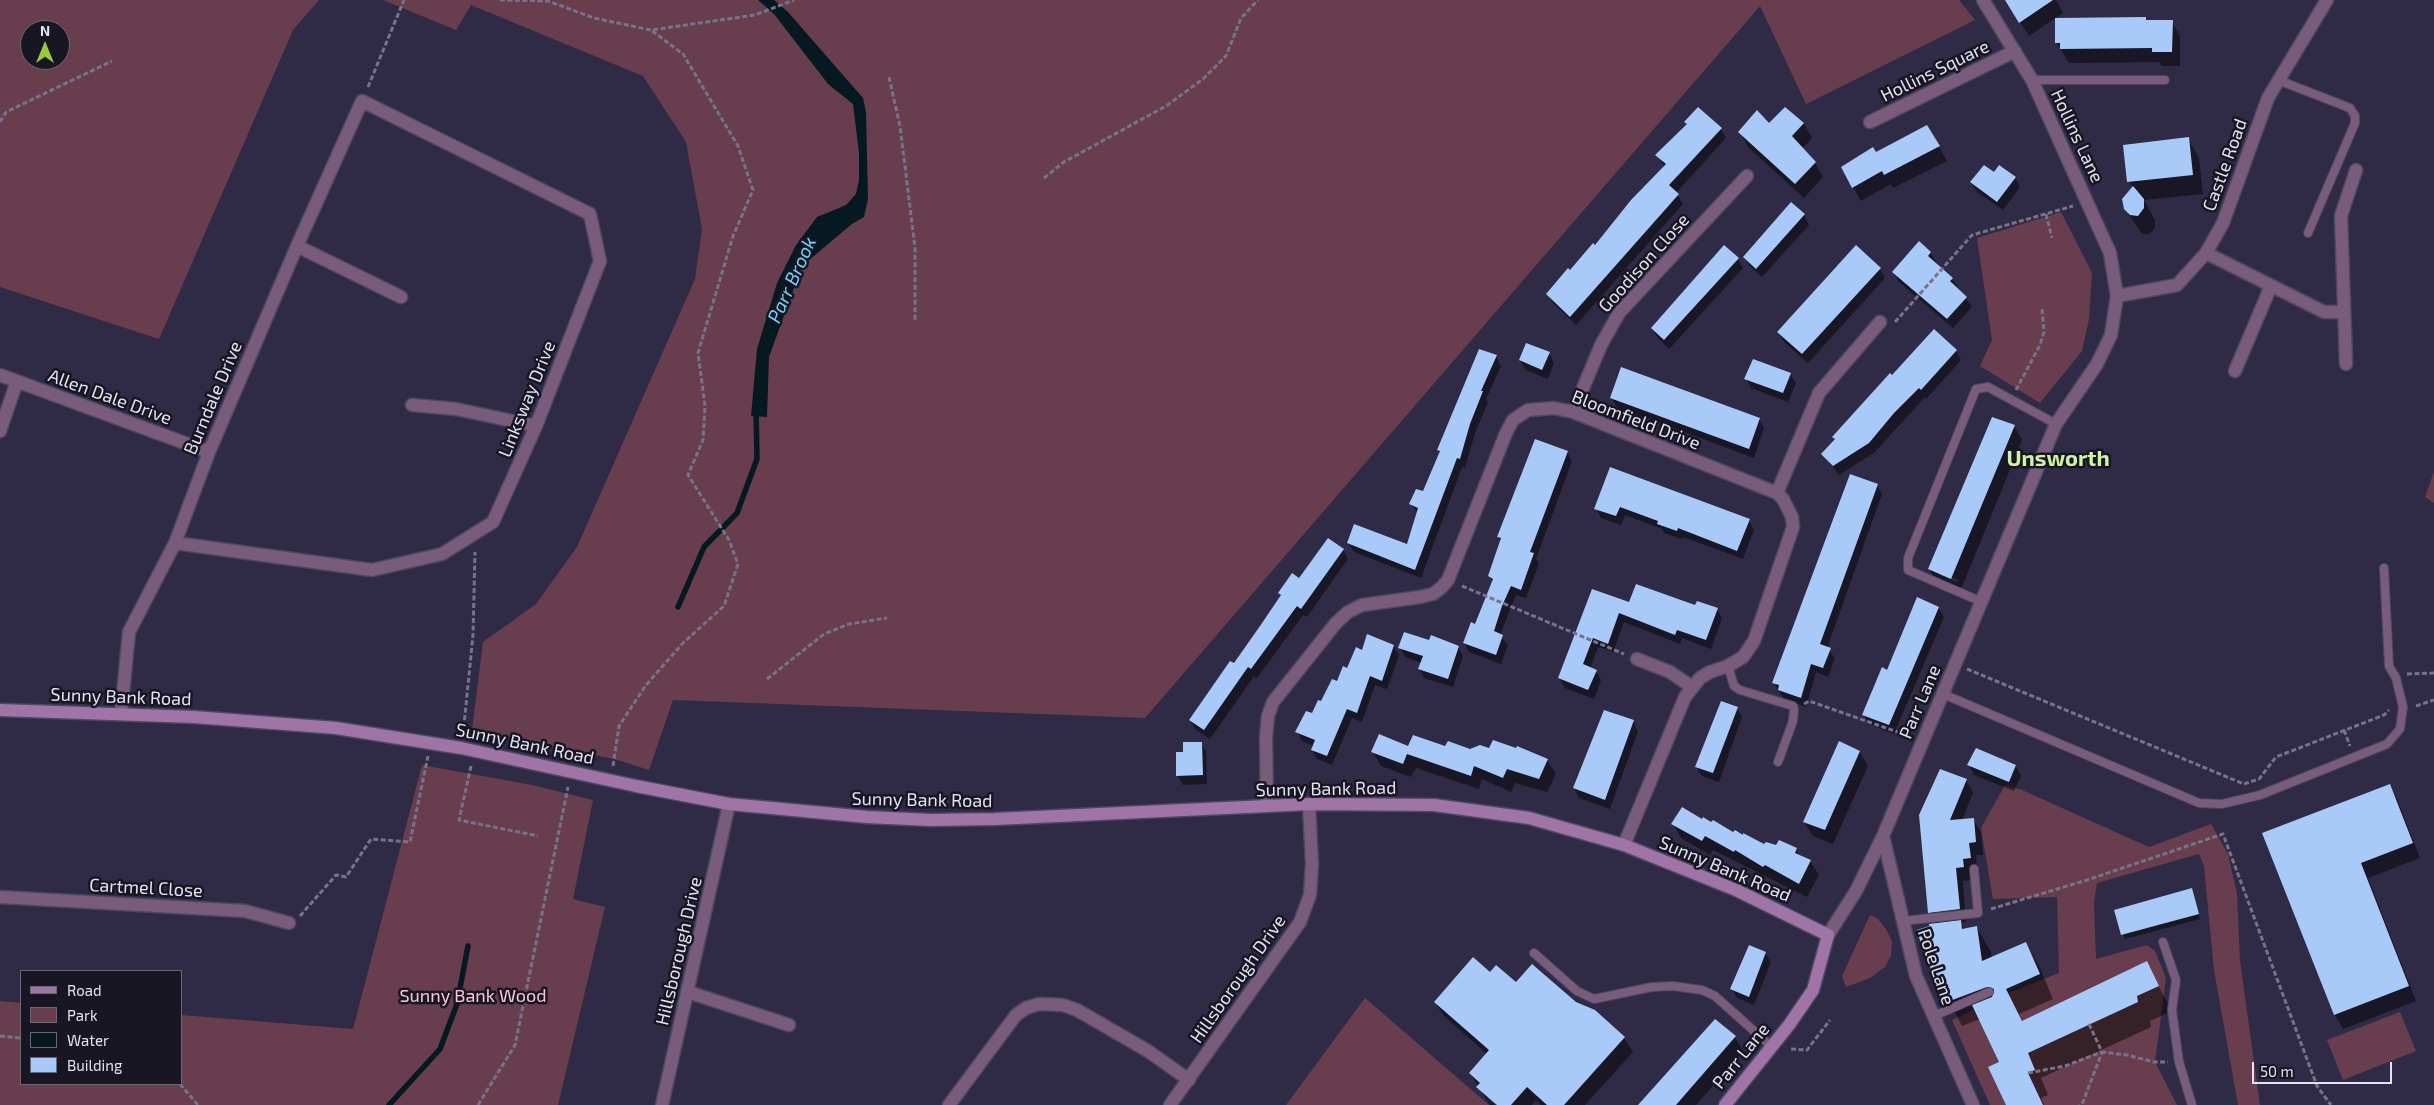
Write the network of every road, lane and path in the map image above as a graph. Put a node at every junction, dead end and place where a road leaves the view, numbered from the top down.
1 (404, 0) edge
2 (500, 0) edge
3 (794, 0) edge
4 (1258, 0) edge
5 (1983, 0) edge
6 (2328, 0) edge
7 (651, 30) junction
8 (2015, 51) junction
9 (112, 61) dead end
10 (889, 77) dead end
11 (2032, 80) junction
12 (2165, 80) dead end
13 (2278, 80) junction
14 (362, 101) junction
15 (0, 122) edge
16 (1870, 122) dead end
17 (2356, 170) dead end
18 (1747, 176) dead end
19 (1044, 178) dead end
20 (2088, 202) junction
21 (2046, 214) junction
22 (2308, 233) dead end
23 (2052, 238) dead end
24 (297, 246) junction
25 (2206, 253) junction
26 (2271, 286) junction
27 (2117, 296) junction
28 (400, 297) dead end
29 (2042, 310) dead end
30 (2343, 312) junction
31 (915, 321) dead end
32 (1880, 322) joint
33 (2346, 364) dead end
34 (2235, 371) dead end
35 (0, 375) edge
36 (17, 381) junction
37 (2011, 400) junction
38 (412, 405) dead end
39 (1573, 412) junction
40 (2056, 424) junction
41 (536, 426) junction
42 (0, 431) edge
43 (209, 452) junction
44 (1777, 493) junction
45 (475, 533) junction
46 (175, 543) junction
47 (2384, 568) dead end
48 (1448, 580) junction
49 (1982, 602) junction
50 (887, 618) dead end
51 (1637, 659) joint
52 (1955, 664) junction
53 (1728, 666) junction
54 (2434, 673) edge
55 (767, 678) dead end
56 (2396, 678) junction
57 (1692, 687) junction
58 (1942, 694) junction
59 (2393, 706) dead end
60 (1794, 709) junction
61 (0, 710) edge
62 (121, 714) junction
63 (1923, 740) junction
64 (431, 743) junction
65 (461, 748) junction
66 (475, 751) junction
67 (1778, 762) dead end
68 (571, 771) junction
69 (610, 780) junction
70 (729, 804) junction
71 (1309, 804) junction
72 (1268, 806) junction
73 (538, 836) dead end
74 (1883, 836) junction
75 (1624, 846) junction
76 (1974, 869) dead end
77 (0, 897) edge
78 (1978, 913) junction
79 (1902, 921) junction
80 (289, 923) joint
81 (1828, 935) junction
82 (2163, 942) dead end
83 (1534, 953) dead end
84 (688, 992) junction
85 (1990, 992) dead end
86 (1934, 1016) junction
87 (1830, 1020) dead end
88 (2089, 1024) dead end
89 (789, 1026) dead end
90 (0, 1036) edge
91 (20, 1038) edge
92 (1772, 1047) junction
93 (2102, 1052) junction
94 (2154, 1062) dead end
95 (2028, 1073) dead end
96 (1189, 1080) junction
97 (181, 1085) edge
98 (198, 1105) edge
99 (478, 1105) edge
100 (662, 1105) edge
101 (949, 1105) edge
102 (1170, 1105) edge
103 (1725, 1105) edge
104 (1973, 1105) edge
105 (2079, 1105) edge
106 (2192, 1105) edge
107 (2332, 1105) edge

1 - 14 path
2 - 7 path
3 - 7 path
4 - 19 path
5 - 8 street, Hollins Lane
6 - 13 street, Castle Road
7 - 69 path
8 - 11 street, Hollins Lane
8 - 16 street, Hollins Square
9 - 15 path
10 - 31 path
11 - 12 lane
11 - 20 street, Hollins Lane
13 - 22 lane
13 - 25 street, Castle Road
14 - 24 street, Burndale Drive
14 - 41 street, Linksway Drive
17 - 30 street
18 - 39 street, Goodison Close
20 - 21 path
20 - 27 street, Hollins Lane
21 - 23 path
21 - 32 path
24 - 28 street
24 - 43 street, Burndale Drive
25 - 26 street
25 - 27 street, Castle Road
26 - 30 street
26 - 34 street
27 - 40 street, Parr Lane
29 - 37 path
30 - 33 street
32 - 44 street
35 - 36 street, Allen Dale Drive
36 - 42 street
36 - 43 street, Allen Dale Drive
37 - 40 lane
37 - 49 lane
38 - 41 street
39 - 44 street, Bloomfield Drive
39 - 48 street, Bloomfield Drive
40 - 49 street, Parr Lane
41 - 45 street, Linksway Drive
43 - 46 street, Burndale Drive
44 - 53 street
45 - 46 street, Linksway Drive
45 - 65 path
46 - 62 street, Burndale Drive
47 - 56 lane
48 - 51 path
48 - 72 street
49 - 52 street, Parr Lane
50 - 55 path
51 - 57 street
52 - 58 street, Parr Lane
52 - 59 path
53 - 57 street
53 - 60 lane
54 - 56 path
56 - 58 lane
57 - 75 street
58 - 63 street, Parr Lane
60 - 63 path
60 - 67 lane
61 - 62 street, Sunny Bank Road
62 - 64 street, Sunny Bank Road
63 - 74 street, Parr Lane
64 - 65 street, Sunny Bank Road
64 - 80 path
65 - 66 street, Sunny Bank Road
66 - 68 street, Sunny Bank Road
66 - 73 path
68 - 69 street, Sunny Bank Road
68 - 99 path
69 - 70 street, Sunny Bank Road
70 - 72 street, Sunny Bank Road
70 - 84 street, Hillsborough Drive
71 - 72 street, Sunny Bank Road
71 - 75 street, Sunny Bank Road
71 - 96 street, Hillsborough Drive
74 - 79 street, Pole Lane
74 - 81 street, Parr Lane
75 - 81 street, Sunny Bank Road
76 - 78 lane
77 - 80 street, Cartmel Close
78 - 79 lane
78 - 107 path
79 - 86 street, Pole Lane
81 - 92 street, Parr Lane
82 - 106 lane
83 - 92 lane
84 - 89 street
84 - 100 street, Hillsborough Drive
85 - 86 lane
86 - 104 street, Pole Lane
87 - 92 path
88 - 93 path
90 - 91 path
92 - 103 street, Parr Lane
93 - 94 path
93 - 95 path
93 - 105 path
96 - 101 street
96 - 102 street, Hillsborough Drive
97 - 98 path

